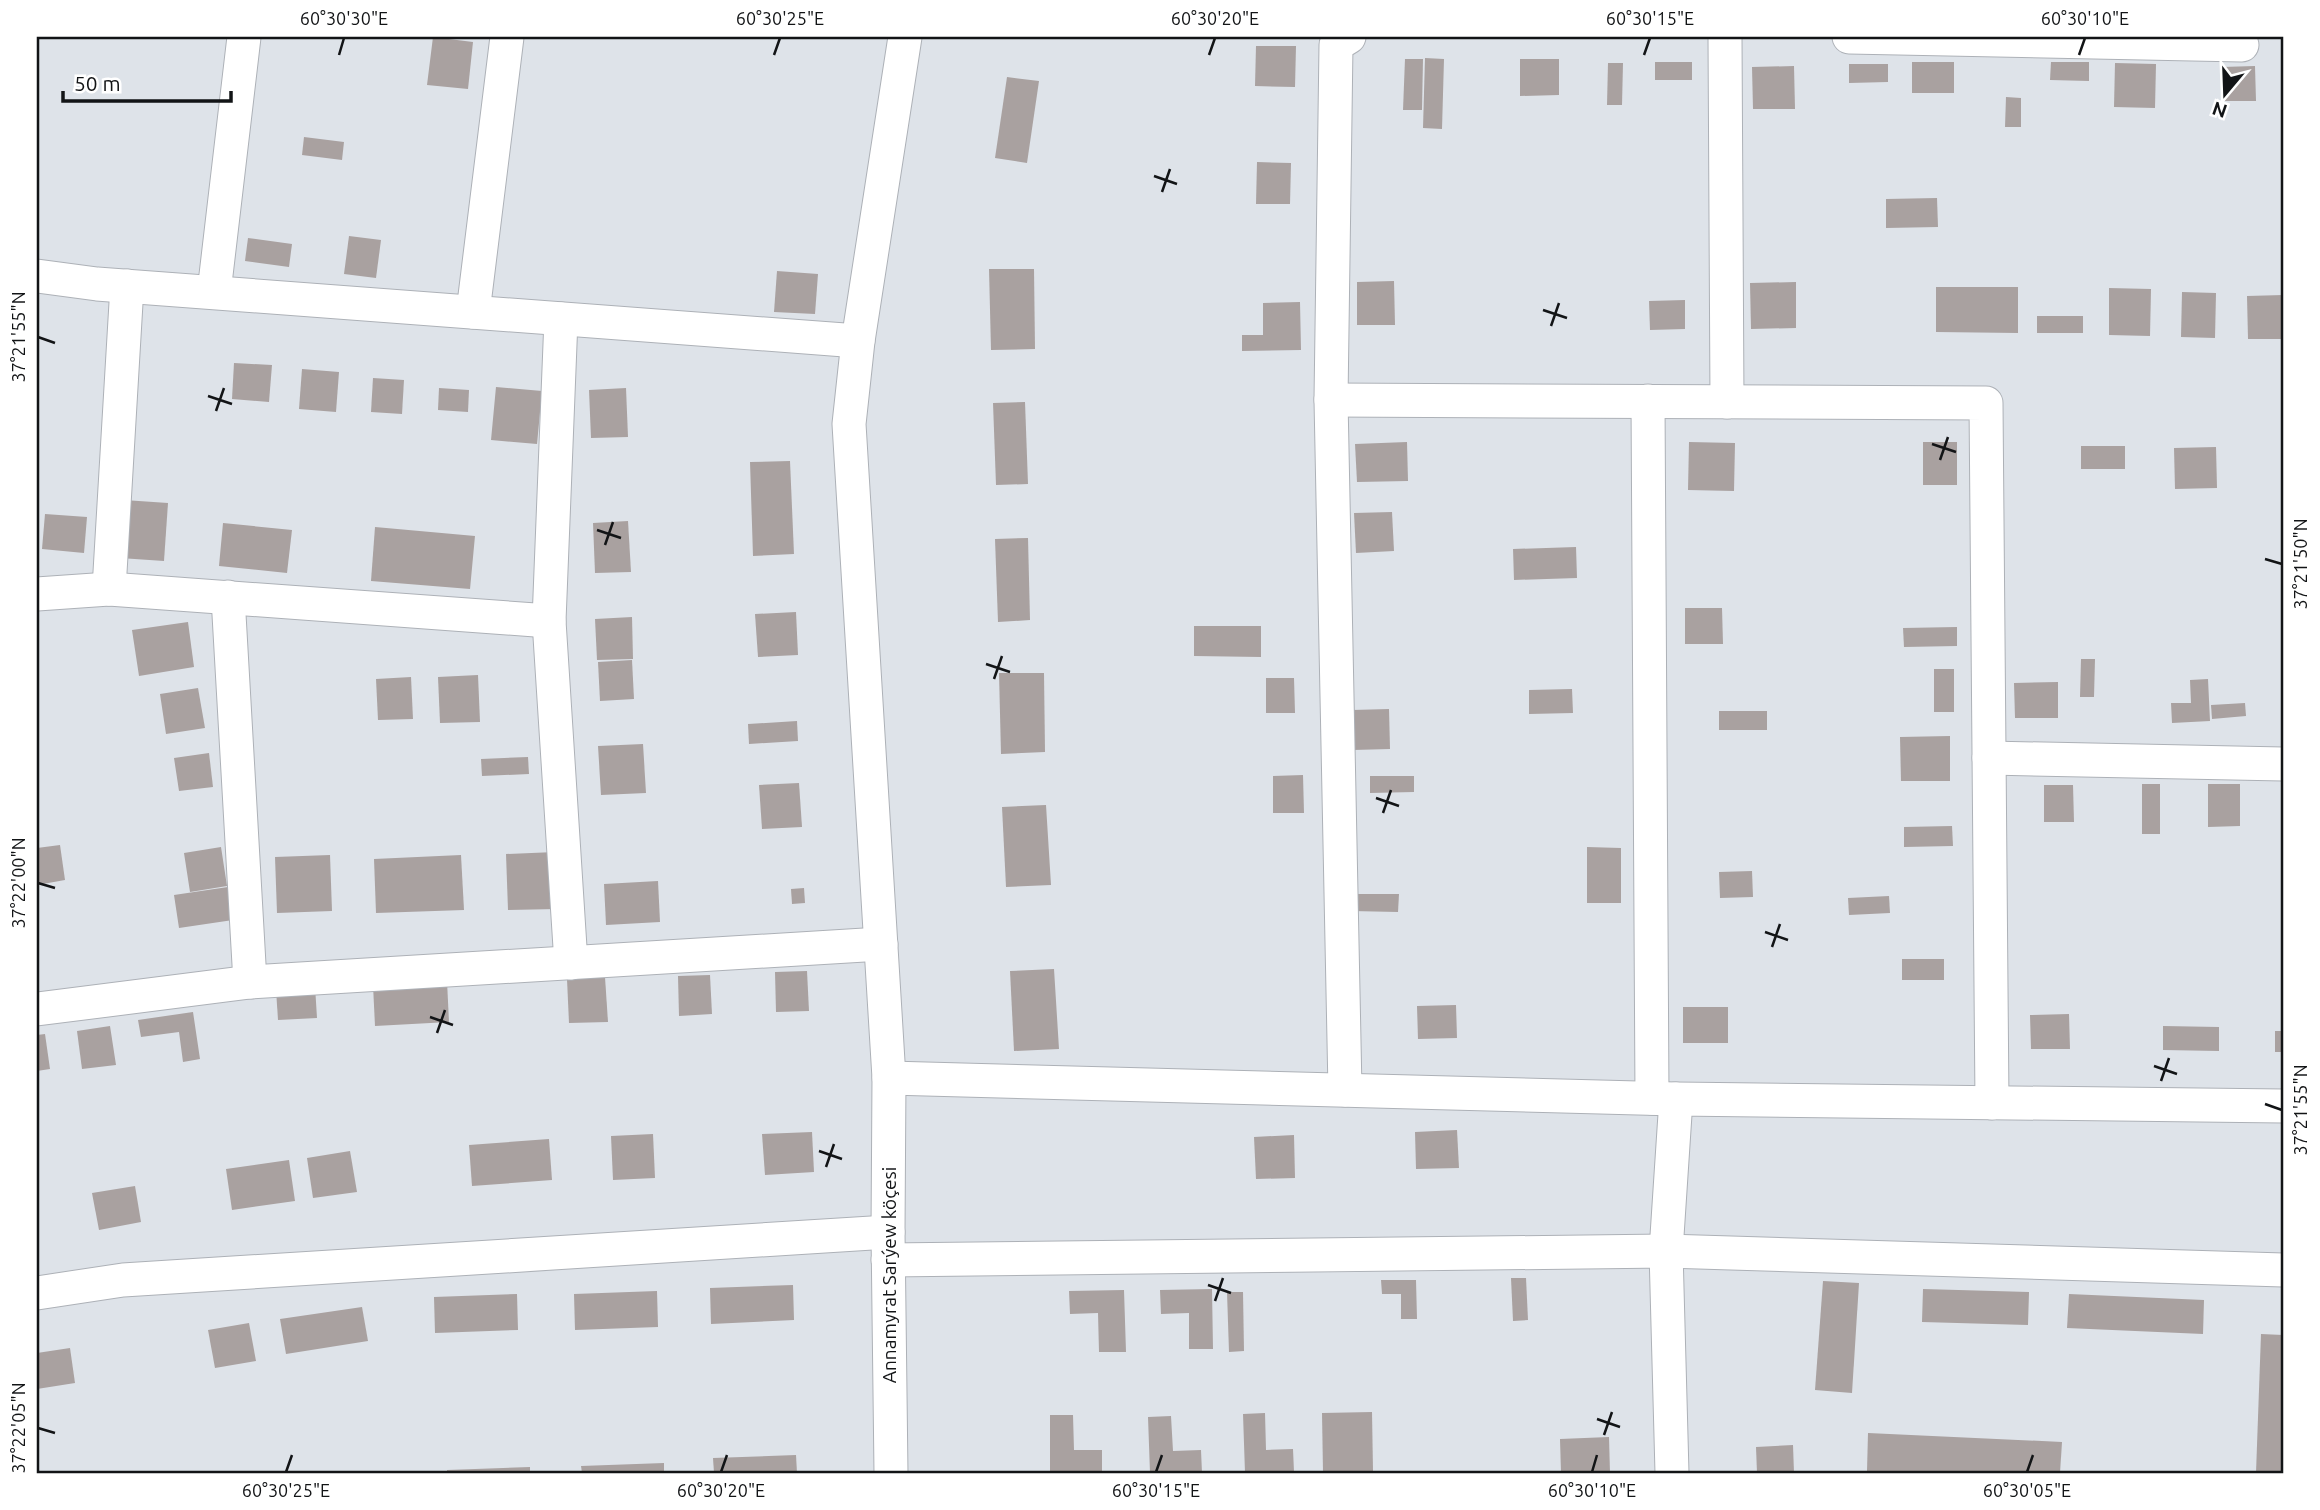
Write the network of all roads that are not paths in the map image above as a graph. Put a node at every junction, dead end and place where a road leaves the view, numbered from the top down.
1 (244, 37) edge
2 (507, 37) edge
3 (905, 37) edge
4 (1349, 37) edge
5 (1725, 37) edge
6 (1849, 37) edge
7 (1883, 37) edge
8 (2242, 45) dead end
9 (42, 280) edge
10 (127, 286) junction
11 (214, 292) junction
12 (473, 312) junction
13 (561, 319) junction
14 (858, 341) junction
15 (1331, 400) junction
16 (1648, 401) junction
17 (1727, 402) junction
18 (109, 589) junction
19 (37, 594) edge
20 (228, 597) junction
21 (549, 621) junction
22 (1989, 758) junction
23 (2283, 764) edge
24 (881, 944) junction
25 (571, 963) junction
26 (250, 982) junction
27 (37, 1009) edge
28 (889, 1077) junction
29 (1345, 1090) junction
30 (1664, 1098) junction
31 (1992, 1103) junction
32 (2283, 1107) edge
33 (888, 1246) junction
34 (1666, 1251) junction
35 (2283, 1270) edge
36 (37, 1293) edge
37 (891, 1473) edge
38 (1672, 1473) edge

1 - 11 street
2 - 12 street
3 - 14 street, Annamyrat Sarýew köçesi
4 - 15 street
5 - 17 street
6 - 7 street
7 - 8 street
9 - 10 street
10 - 11 street
10 - 18 street
11 - 12 street
12 - 13 street
13 - 14 street
13 - 21 street
14 - 24 street, Annamyrat Sarýew köçesi
15 - 16 street
15 - 29 street
16 - 17 street
16 - 30 street
17 - 22 street
18 - 19 street
18 - 20 street
20 - 21 street
20 - 26 street
21 - 25 street
22 - 23 street
22 - 31 street
24 - 25 street
24 - 28 street, Annamyrat Sarýew köçesi
25 - 26 street
26 - 27 street
28 - 29 street
28 - 33 street, Annamyrat Sarýew köçesi
29 - 30 street
30 - 31 street
30 - 34 street
31 - 32 street
33 - 34 street
33 - 36 street
33 - 37 street, Annamyrat Sarýew köçesi
34 - 35 street
34 - 38 street

